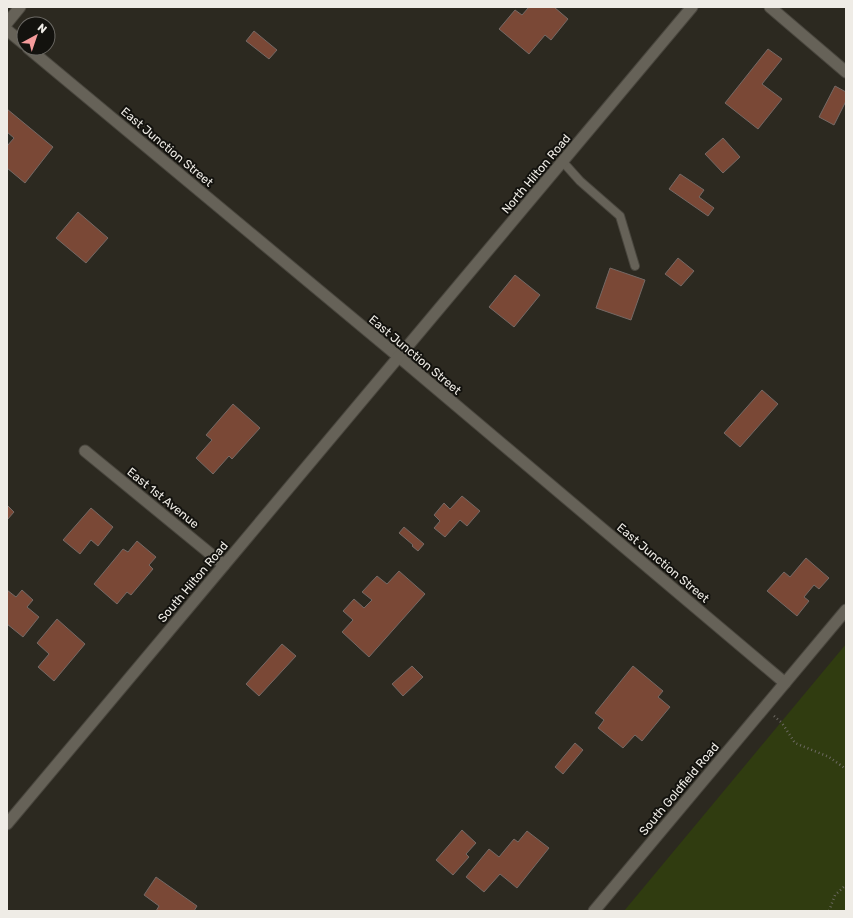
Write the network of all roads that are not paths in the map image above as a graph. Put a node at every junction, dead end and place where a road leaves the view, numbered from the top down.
1 (20, 7) edge
2 (692, 7) edge
3 (770, 7) edge
4 (7, 23) edge
5 (7, 30) edge
6 (16, 37) edge
7 (38, 56) edge
8 (846, 72) edge
9 (563, 162) junction
10 (635, 266) dead end
11 (399, 357) junction
12 (85, 451) dead end
13 (224, 565) junction
14 (846, 610) edge
15 (784, 683) junction
16 (7, 824) edge
17 (594, 911) edge

1 - 4 street
2 - 9 street, North Hilton Road
3 - 8 street
5 - 6 street
7 - 11 street, East Junction Street
9 - 10 lane
9 - 11 street, North Hilton Road
11 - 13 street, South Hilton Road
11 - 15 street, East Junction Street
12 - 13 street, East 1st Avenue
13 - 16 street, South Hilton Road
14 - 15 street, South Goldfield Road
15 - 17 street, South Goldfield Road

